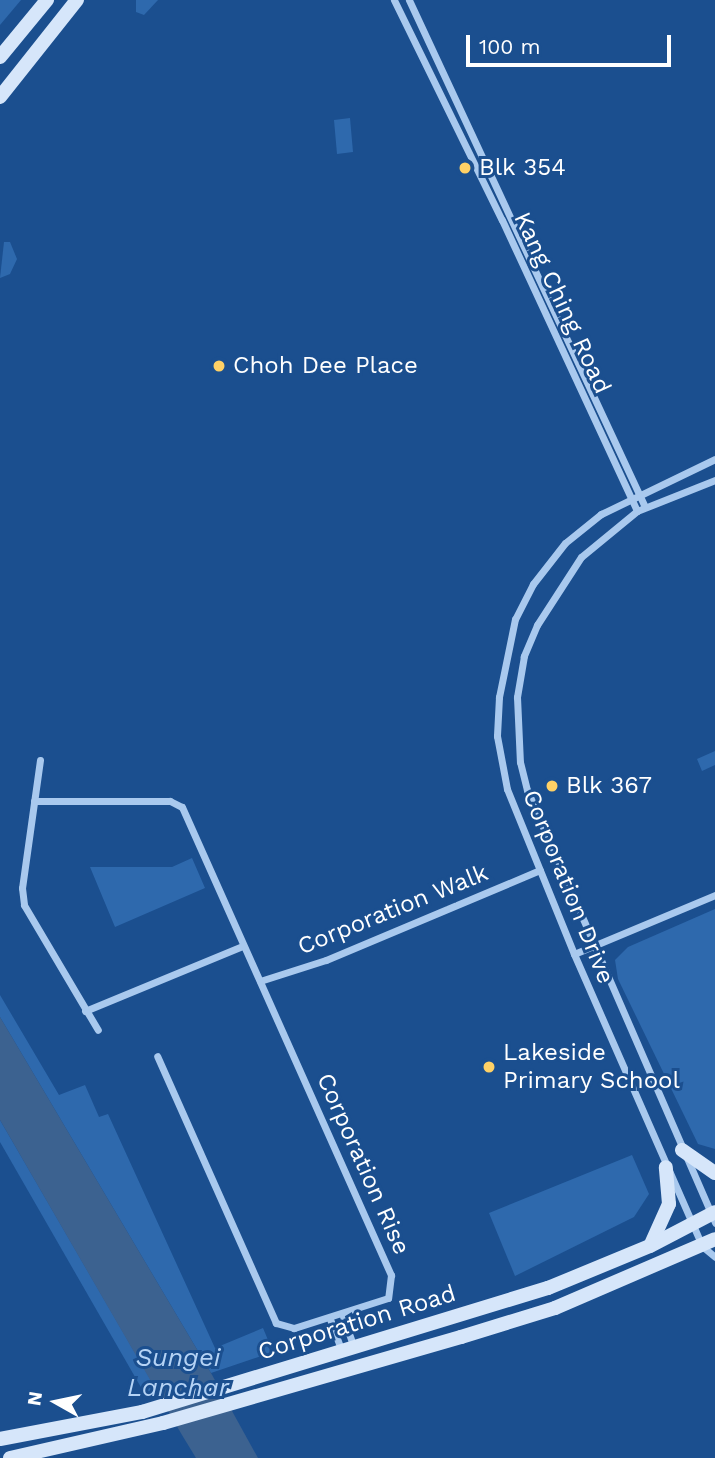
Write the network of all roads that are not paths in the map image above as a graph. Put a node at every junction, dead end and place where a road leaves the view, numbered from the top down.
1 (47, 0) edge
2 (77, 0) edge
3 (394, 0) edge
4 (409, 0) edge
5 (0, 57) edge
6 (0, 97) edge
7 (528, 254) junction
8 (519, 257) junction
9 (715, 459) edge
10 (715, 480) edge
11 (635, 495) junction
12 (645, 507) junction
13 (637, 511) junction
14 (40, 760) dead end
15 (34, 801) junction
16 (540, 870) junction
17 (715, 895) edge
18 (243, 946) junction
19 (594, 946) junction
20 (574, 954) junction
21 (260, 981) junction
22 (85, 1011) junction
23 (98, 1030) dead end
24 (158, 1056) dead end
25 (682, 1150) junction
26 (666, 1167) junction
27 (715, 1173) edge
28 (714, 1216) edge
29 (693, 1224) junction
30 (709, 1242) edge
31 (650, 1246) junction
32 (715, 1256) edge
33 (343, 1316) junction
34 (455, 1317) junction
35 (330, 1319) junction
36 (461, 1338) junction
37 (348, 1351) junction
38 (0, 1439) edge
39 (10, 1458) edge

1 - 5 main road
2 - 6 main road
3 - 8 street, Kang Ching Road
4 - 7 street, Kang Ching Road
7 - 8 street
7 - 11 street, Kang Ching Road
8 - 11 street, Kang Ching Road
9 - 11 street, Corporation Drive
10 - 12 street, Corporation Drive
11 - 12 street, Kang Ching Road
11 - 13 street, Kang Ching Road
11 - 16 street, Corporation Drive
12 - 13 street, Corporation Drive
13 - 19 street, Corporation Drive
14 - 15 street
15 - 18 street
15 - 22 street
16 - 20 street, Corporation Drive
16 - 21 street, Corporation Walk
17 - 19 street
18 - 21 street
18 - 22 street
19 - 20 street
19 - 25 street, Corporation Drive
20 - 26 street, Corporation Drive
21 - 33 street, Corporation Rise
22 - 23 street
24 - 35 street, Corporation Rise
25 - 27 main road
25 - 28 street, Corporation Drive
26 - 29 street, Corporation Drive
26 - 31 main road
28 - 29 main road, Corporation Road
29 - 30 street, Corporation Drive
29 - 31 main road, Corporation Road
30 - 32 street
30 - 36 main road, Corporation Road
31 - 34 main road, Corporation Road
33 - 35 street, Corporation Rise
33 - 37 street
34 - 36 main road
34 - 37 main road, Corporation Road
35 - 37 street
36 - 39 main road, Corporation Road
37 - 38 main road, Corporation Road

